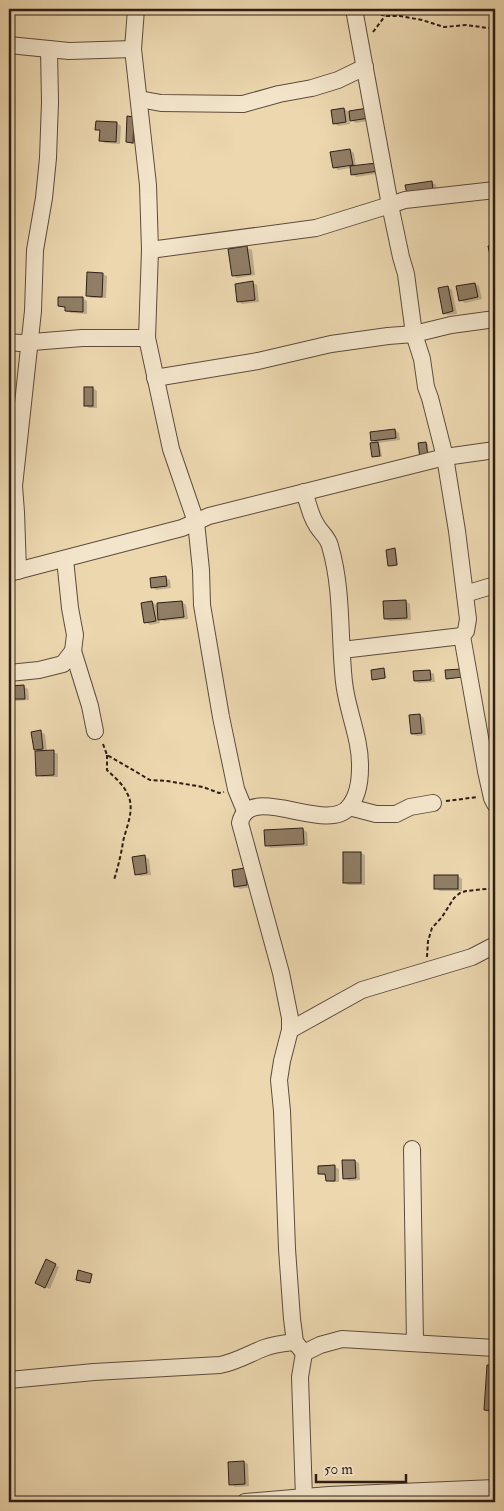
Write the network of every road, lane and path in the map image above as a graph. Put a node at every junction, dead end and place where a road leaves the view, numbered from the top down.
1 (136, 9) edge
2 (354, 9) edge
3 (368, 9) edge
4 (495, 29) edge
5 (9, 45) edge
6 (49, 49) junction
7 (133, 49) junction
8 (365, 67) junction
9 (139, 99) junction
10 (495, 190) edge
11 (390, 205) junction
12 (150, 250) junction
13 (495, 319) edge
14 (414, 334) junction
15 (147, 338) junction
16 (9, 342) edge
17 (29, 342) junction
18 (155, 378) junction
19 (495, 450) edge
20 (445, 457) junction
21 (304, 492) junction
22 (196, 522) junction
23 (66, 559) junction
24 (13, 572) edge
25 (495, 585) edge
26 (465, 594) junction
27 (462, 636) junction
28 (342, 650) junction
29 (73, 651) junction
30 (9, 673) edge
31 (95, 732) joint
32 (107, 755) junction
33 (236, 789) junction
34 (494, 801) edge
35 (433, 803) joint
36 (349, 807) junction
37 (245, 811) junction
38 (114, 880) dead end
39 (495, 888) edge
40 (495, 945) edge
41 (425, 972) junction
42 (290, 1030) junction
43 (412, 1149) dead end
44 (415, 1343) junction
45 (300, 1347) junction
46 (495, 1348) edge
47 (9, 1380) edge
48 (495, 1488) edge
49 (304, 1498) junction
50 (245, 1502) edge

1 - 7 street
2 - 8 street
3 - 4 path
5 - 6 street
6 - 7 street
6 - 17 street
7 - 9 street
8 - 9 street
8 - 11 street
9 - 12 street
10 - 11 street
11 - 12 street
11 - 14 street
12 - 15 street
13 - 14 street
14 - 18 street
14 - 20 street
15 - 17 street
15 - 18 street
16 - 17 street
17 - 24 street
18 - 22 street
19 - 20 street
20 - 21 street
20 - 26 street
21 - 22 street
21 - 28 street
22 - 23 street
22 - 33 street
23 - 24 street
23 - 29 street
25 - 26 street
26 - 27 street
27 - 28 street
27 - 34 street
28 - 36 street
29 - 30 street
29 - 31 street
31 - 32 path
32 - 33 path
32 - 38 path
33 - 37 street
34 - 35 path
35 - 36 street
36 - 37 street
37 - 42 street
39 - 41 path
40 - 41 street
41 - 42 street
42 - 45 street
43 - 44 street
44 - 45 street
44 - 46 street
45 - 47 street
45 - 49 street
48 - 49 street
49 - 50 street

